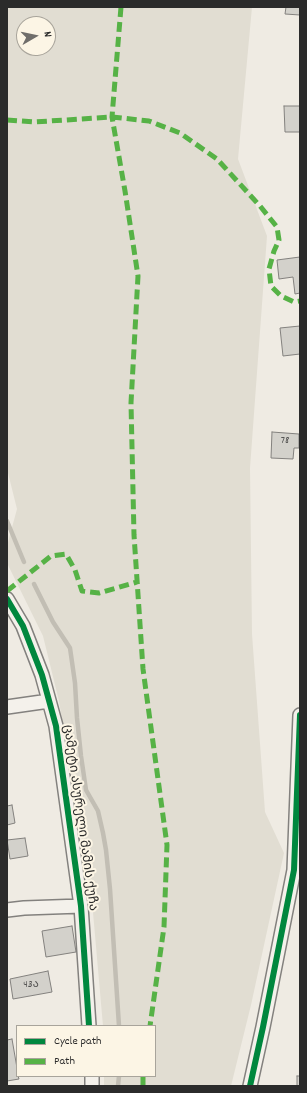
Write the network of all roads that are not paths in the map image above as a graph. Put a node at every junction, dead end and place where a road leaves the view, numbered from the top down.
1 (7, 599) edge
2 (49, 701) junction
3 (7, 707) edge
4 (300, 715) edge
5 (81, 906) junction
6 (7, 910) edge
7 (89, 1025) edge
8 (250, 1086) edge

1 - 2 street, ცამეტი ასურელი მამის ქუჩა
2 - 3 street
2 - 5 street, ცამეტი ასურელი მამის ქუჩა
4 - 8 street
5 - 6 street
5 - 7 street, ცამეტი ასურელი მამის ქუჩა

